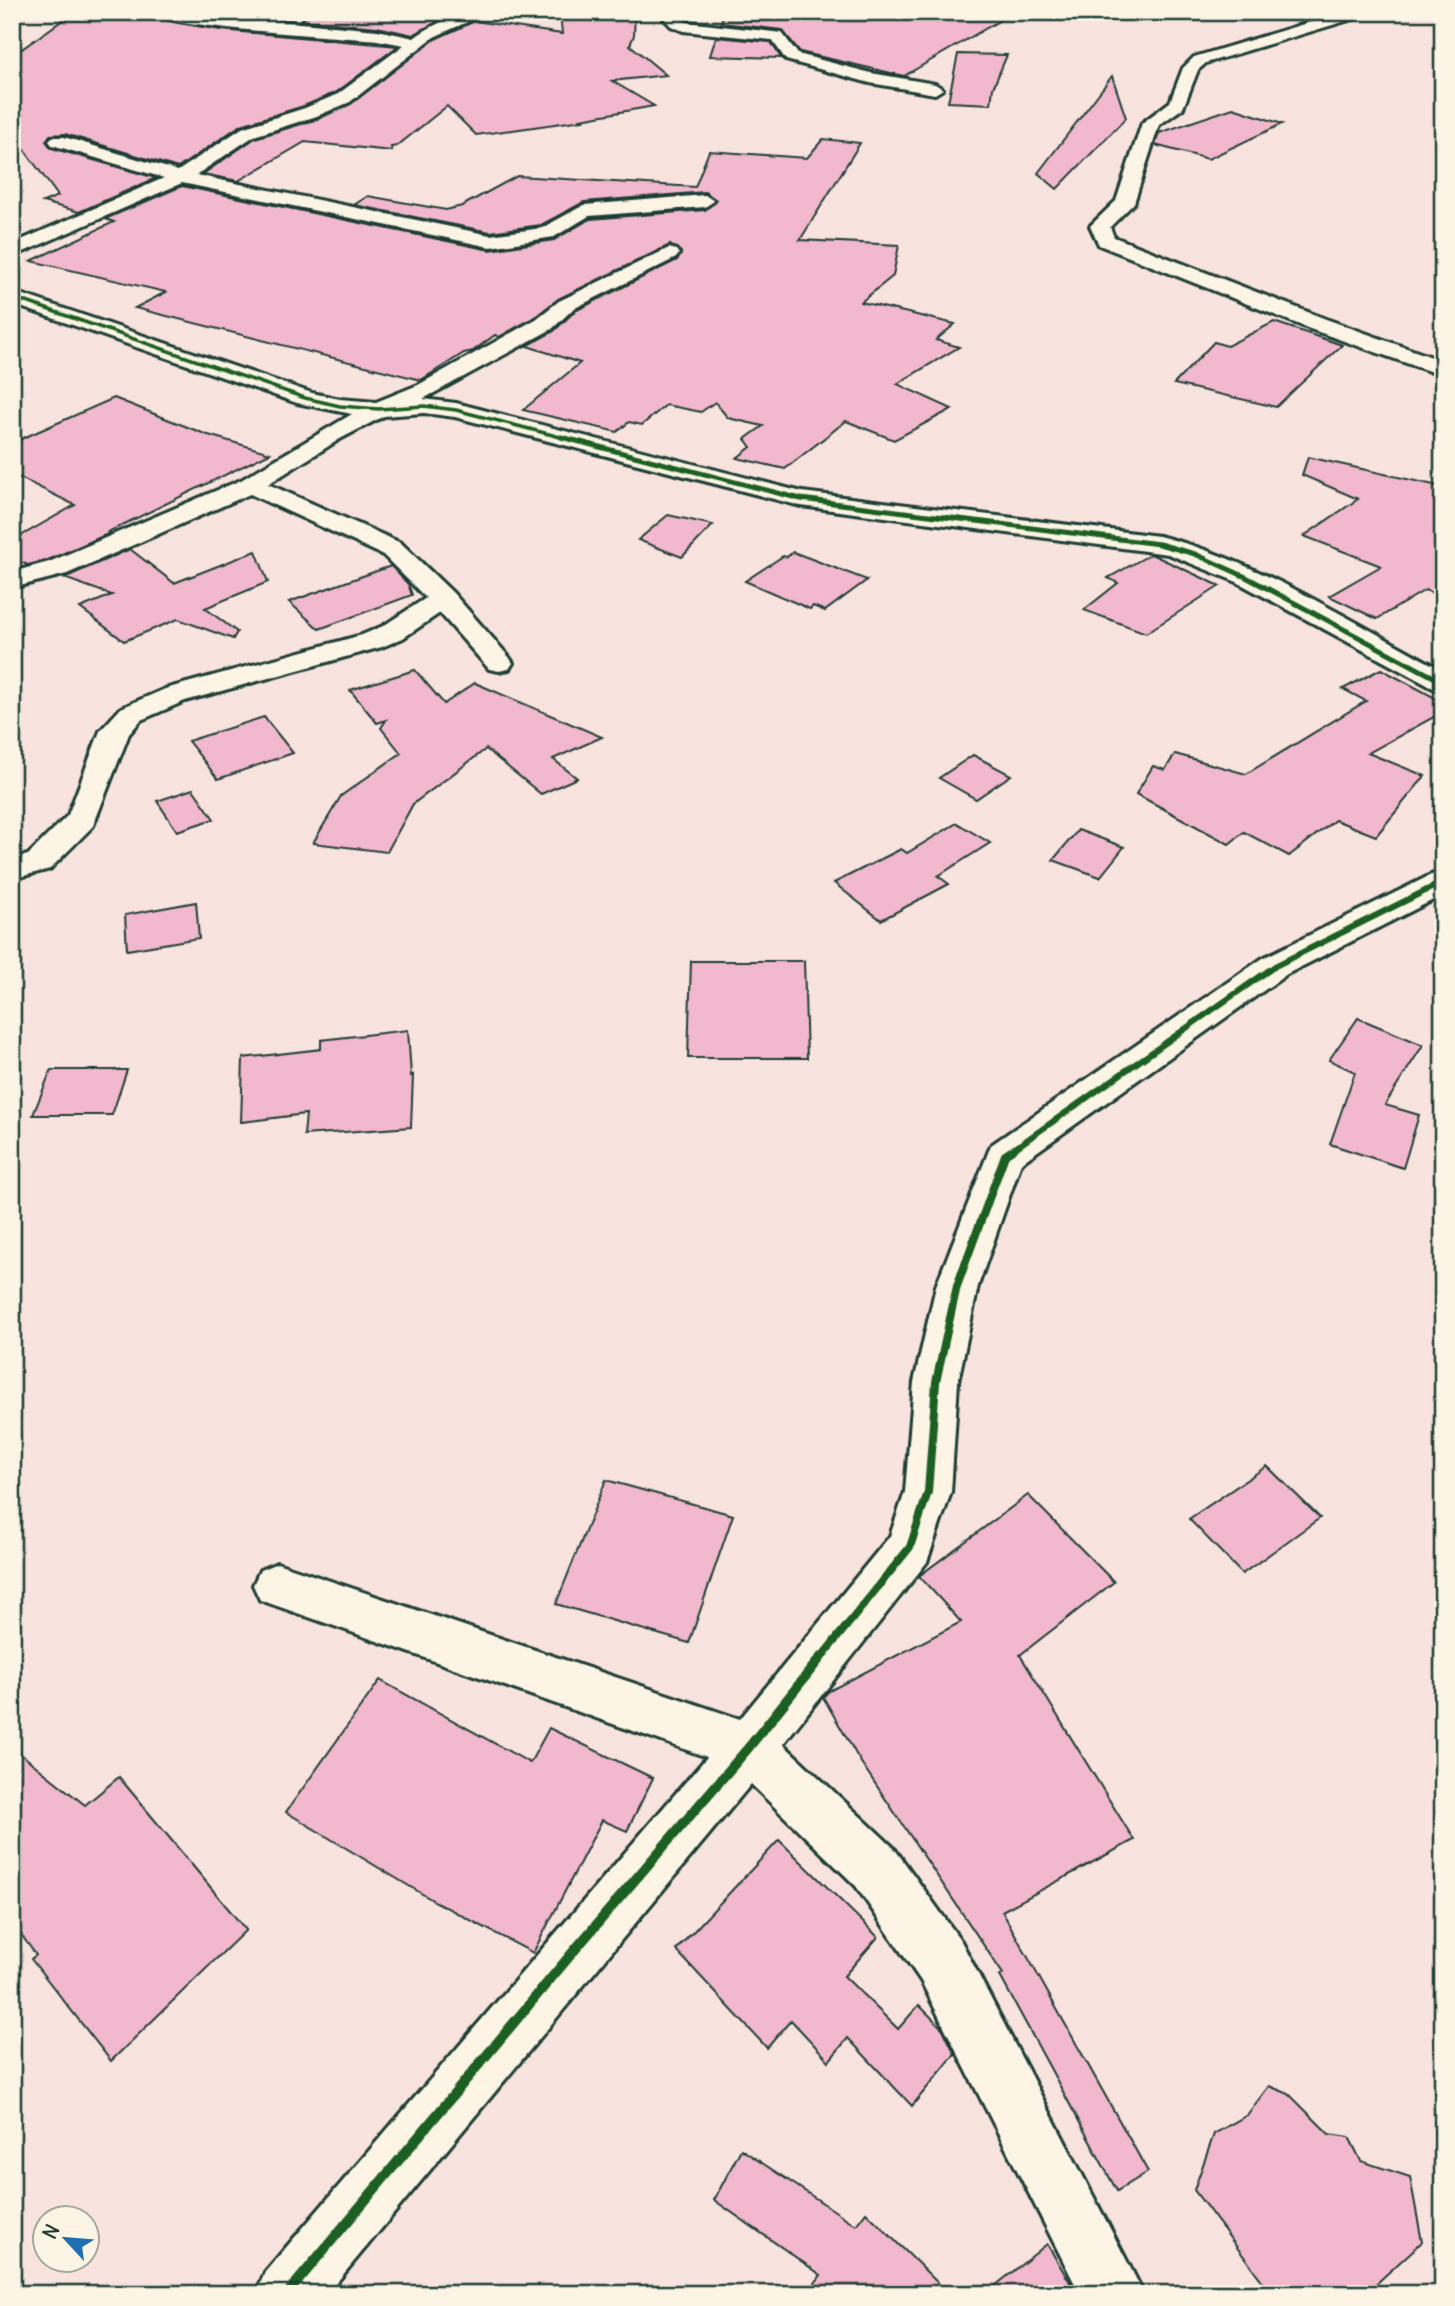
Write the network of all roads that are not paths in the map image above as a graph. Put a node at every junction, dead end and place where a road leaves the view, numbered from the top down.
1 (157, 12) edge
2 (482, 12) edge
3 (664, 12) edge
4 (1361, 12) edge
5 (416, 43) junction
6 (935, 89) dead end
7 (58, 141) dead end
8 (180, 177) junction
9 (705, 201) dead end
10 (12, 251) edge
11 (669, 254) dead end
12 (12, 298) edge
13 (1443, 369) edge
14 (379, 409) junction
15 (250, 485) junction
16 (12, 580) edge
17 (443, 599) junction
18 (499, 663) dead end
19 (1443, 682) edge
20 (12, 869) edge
21 (1443, 881) edge
22 (277, 1585) dead end
23 (750, 1747) junction
24 (287, 2294) edge
25 (1113, 2294) edge

1 - 5 street
2 - 5 street
3 - 6 street
4 - 13 street
5 - 8 street
7 - 8 street
8 - 9 street
8 - 10 street
11 - 14 street
12 - 14 street
14 - 15 street
14 - 19 street
15 - 16 street
15 - 17 street
17 - 18 street
17 - 20 street
21 - 23 street
22 - 23 street
23 - 24 street
23 - 25 street

